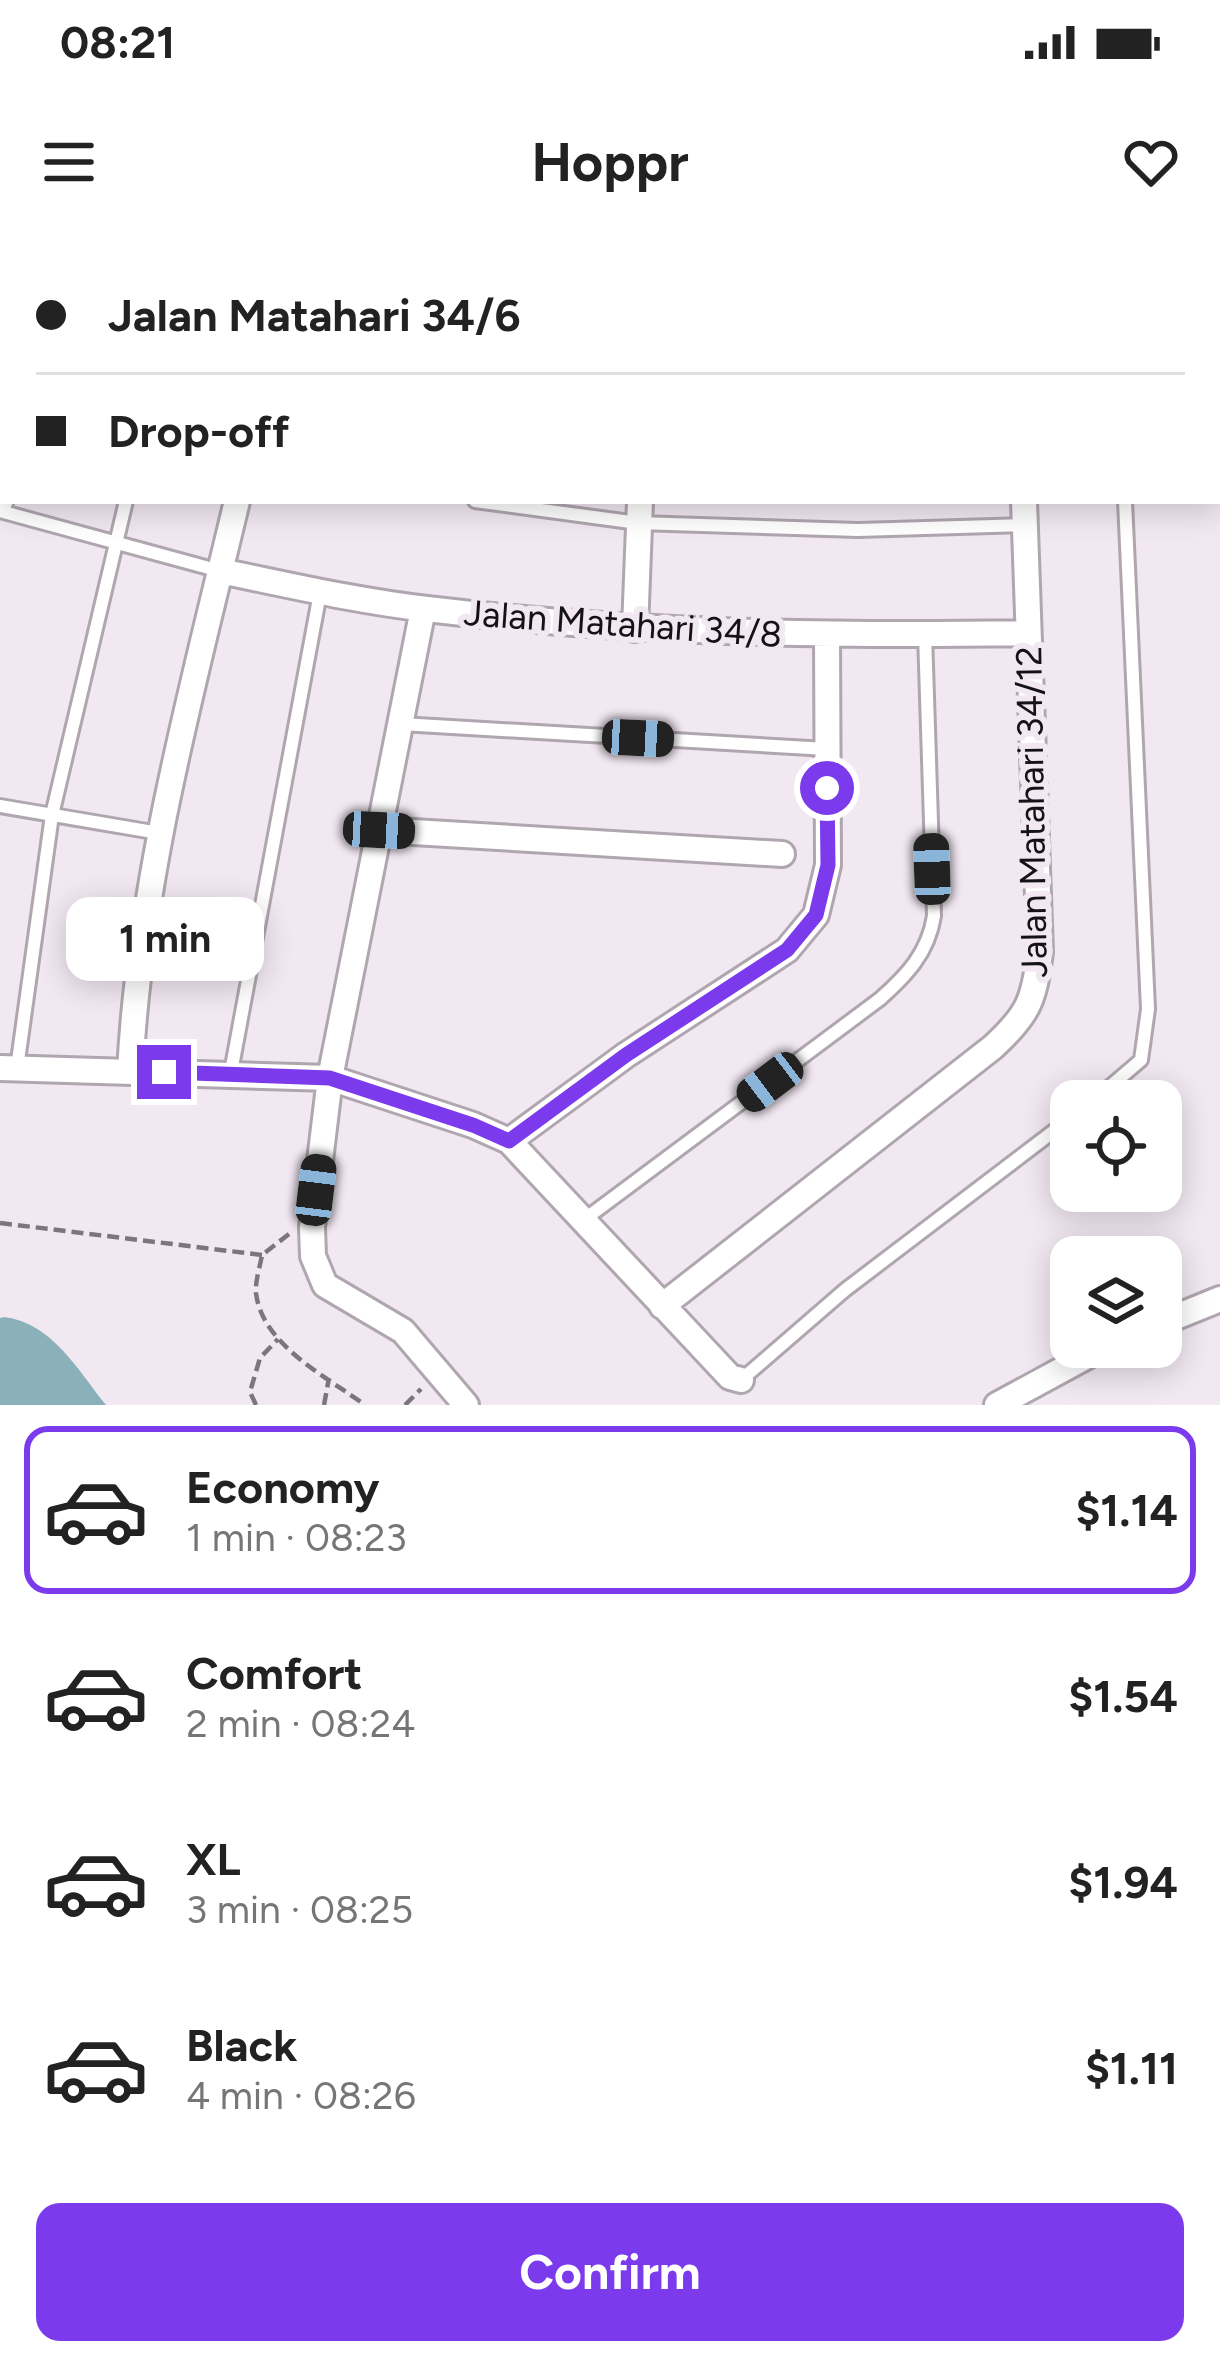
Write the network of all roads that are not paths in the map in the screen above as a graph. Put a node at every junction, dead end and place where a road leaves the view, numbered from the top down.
1 (126, 504) edge
2 (236, 504) edge
3 (520, 504) edge
4 (1125, 504) edge
5 (0, 507) edge
6 (639, 512) edge
7 (1025, 513) edge
8 (116, 544) junction
9 (220, 571) junction
10 (320, 592) junction
11 (423, 609) junction
12 (635, 629) junction
13 (1028, 633) junction
14 (925, 634) junction
15 (827, 636) junction
16 (400, 724) junction
17 (827, 749) junction
18 (0, 806) edge
19 (52, 815) junction
20 (379, 830) junction
21 (159, 833) junction
22 (782, 854) dead end
23 (8, 1068) edge
24 (130, 1072) junction
25 (231, 1072) junction
26 (330, 1078) junction
27 (1118, 1080) edge
28 (1050, 1134) edge
29 (509, 1141) junction
30 (585, 1219) junction
31 (1220, 1299) edge
32 (662, 1306) junction
33 (1182, 1314) edge
34 (1066, 1368) edge
35 (741, 1380) joint
36 (466, 1405) edge
37 (998, 1405) edge

1 - 8 lane
2 - 9 street
3 - 6 lane
4 - 27 lane
5 - 8 lane
6 - 7 lane
6 - 12 street
7 - 13 street, Jalan Matahari 34/12
8 - 9 lane
8 - 19 lane
9 - 10 street, Jalan Matahari 34/8
9 - 21 street
10 - 11 street, Jalan Matahari 34/8
10 - 25 lane
11 - 12 street, Jalan Matahari 34/8
11 - 16 street
12 - 15 street, Jalan Matahari 34/8
13 - 14 street, Jalan Matahari 34/8
13 - 32 street, Jalan Matahari 34/12
14 - 15 street, Jalan Matahari 34/8
14 - 30 lane
15 - 17 street
16 - 17 lane
16 - 20 street
17 - 29 street
18 - 19 lane
19 - 21 lane
19 - 23 lane
20 - 22 street
20 - 26 street
21 - 24 street
23 - 24 street
24 - 25 street
25 - 26 street
26 - 29 street
26 - 36 street
28 - 35 lane
29 - 30 street
30 - 32 street
31 - 33 street
32 - 35 street
34 - 37 street

